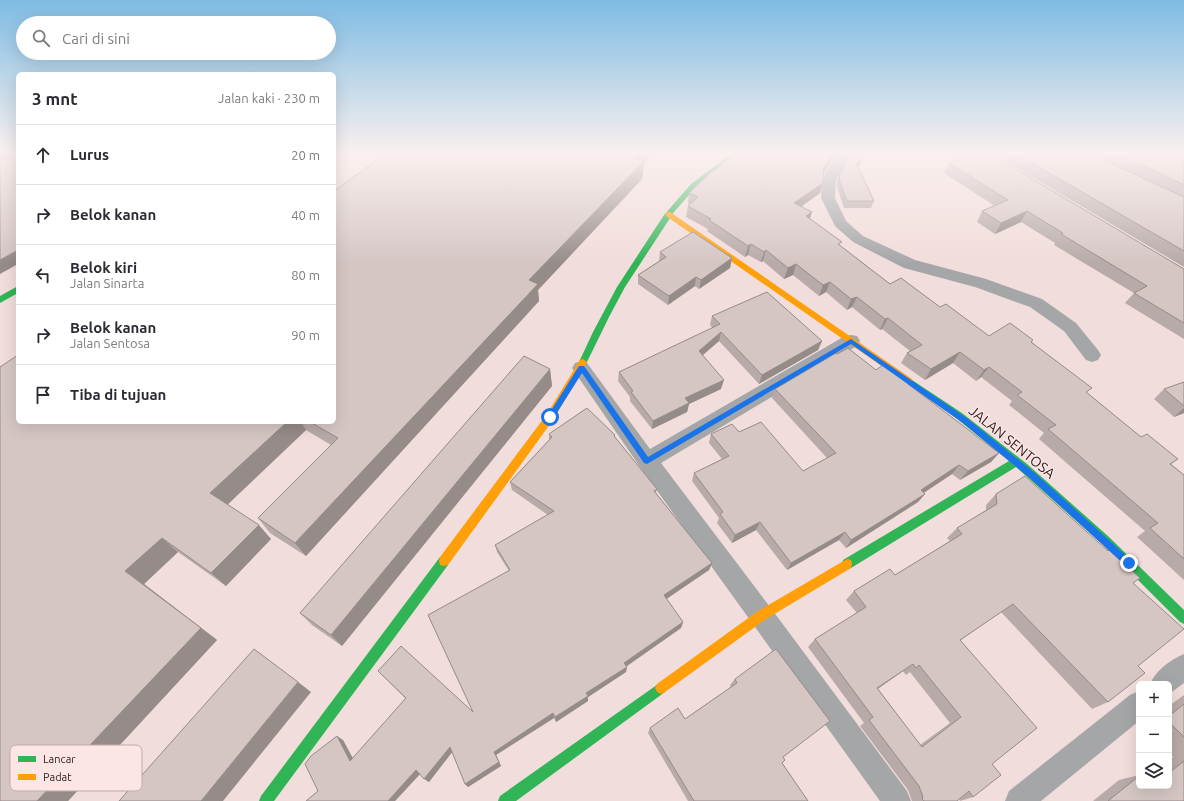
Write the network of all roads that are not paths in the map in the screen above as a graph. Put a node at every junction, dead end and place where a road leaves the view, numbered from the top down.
1 (690, 189) edge
2 (828, 189) edge
3 (668, 214) junction
4 (16, 290) edge
5 (0, 300) edge
6 (851, 341) junction
7 (1092, 355) dead end
8 (582, 368) junction
9 (647, 461) junction
10 (1015, 462) junction
11 (762, 614) junction
12 (1184, 618) edge
13 (1184, 667) edge
14 (1167, 681) edge
15 (1136, 706) edge
16 (266, 801) edge
17 (505, 801) edge
18 (897, 801) edge
19 (1019, 801) edge

1 - 3 street
2 - 7 street
3 - 6 street, JALAN SENTOSA
3 - 8 street
4 - 5 street
6 - 9 street
6 - 10 street, JALAN SENTOSA
8 - 9 street
8 - 16 street
9 - 11 street
10 - 11 street
10 - 12 street, JALAN SENTOSA
11 - 17 street
11 - 18 street
13 - 14 street
15 - 19 street

